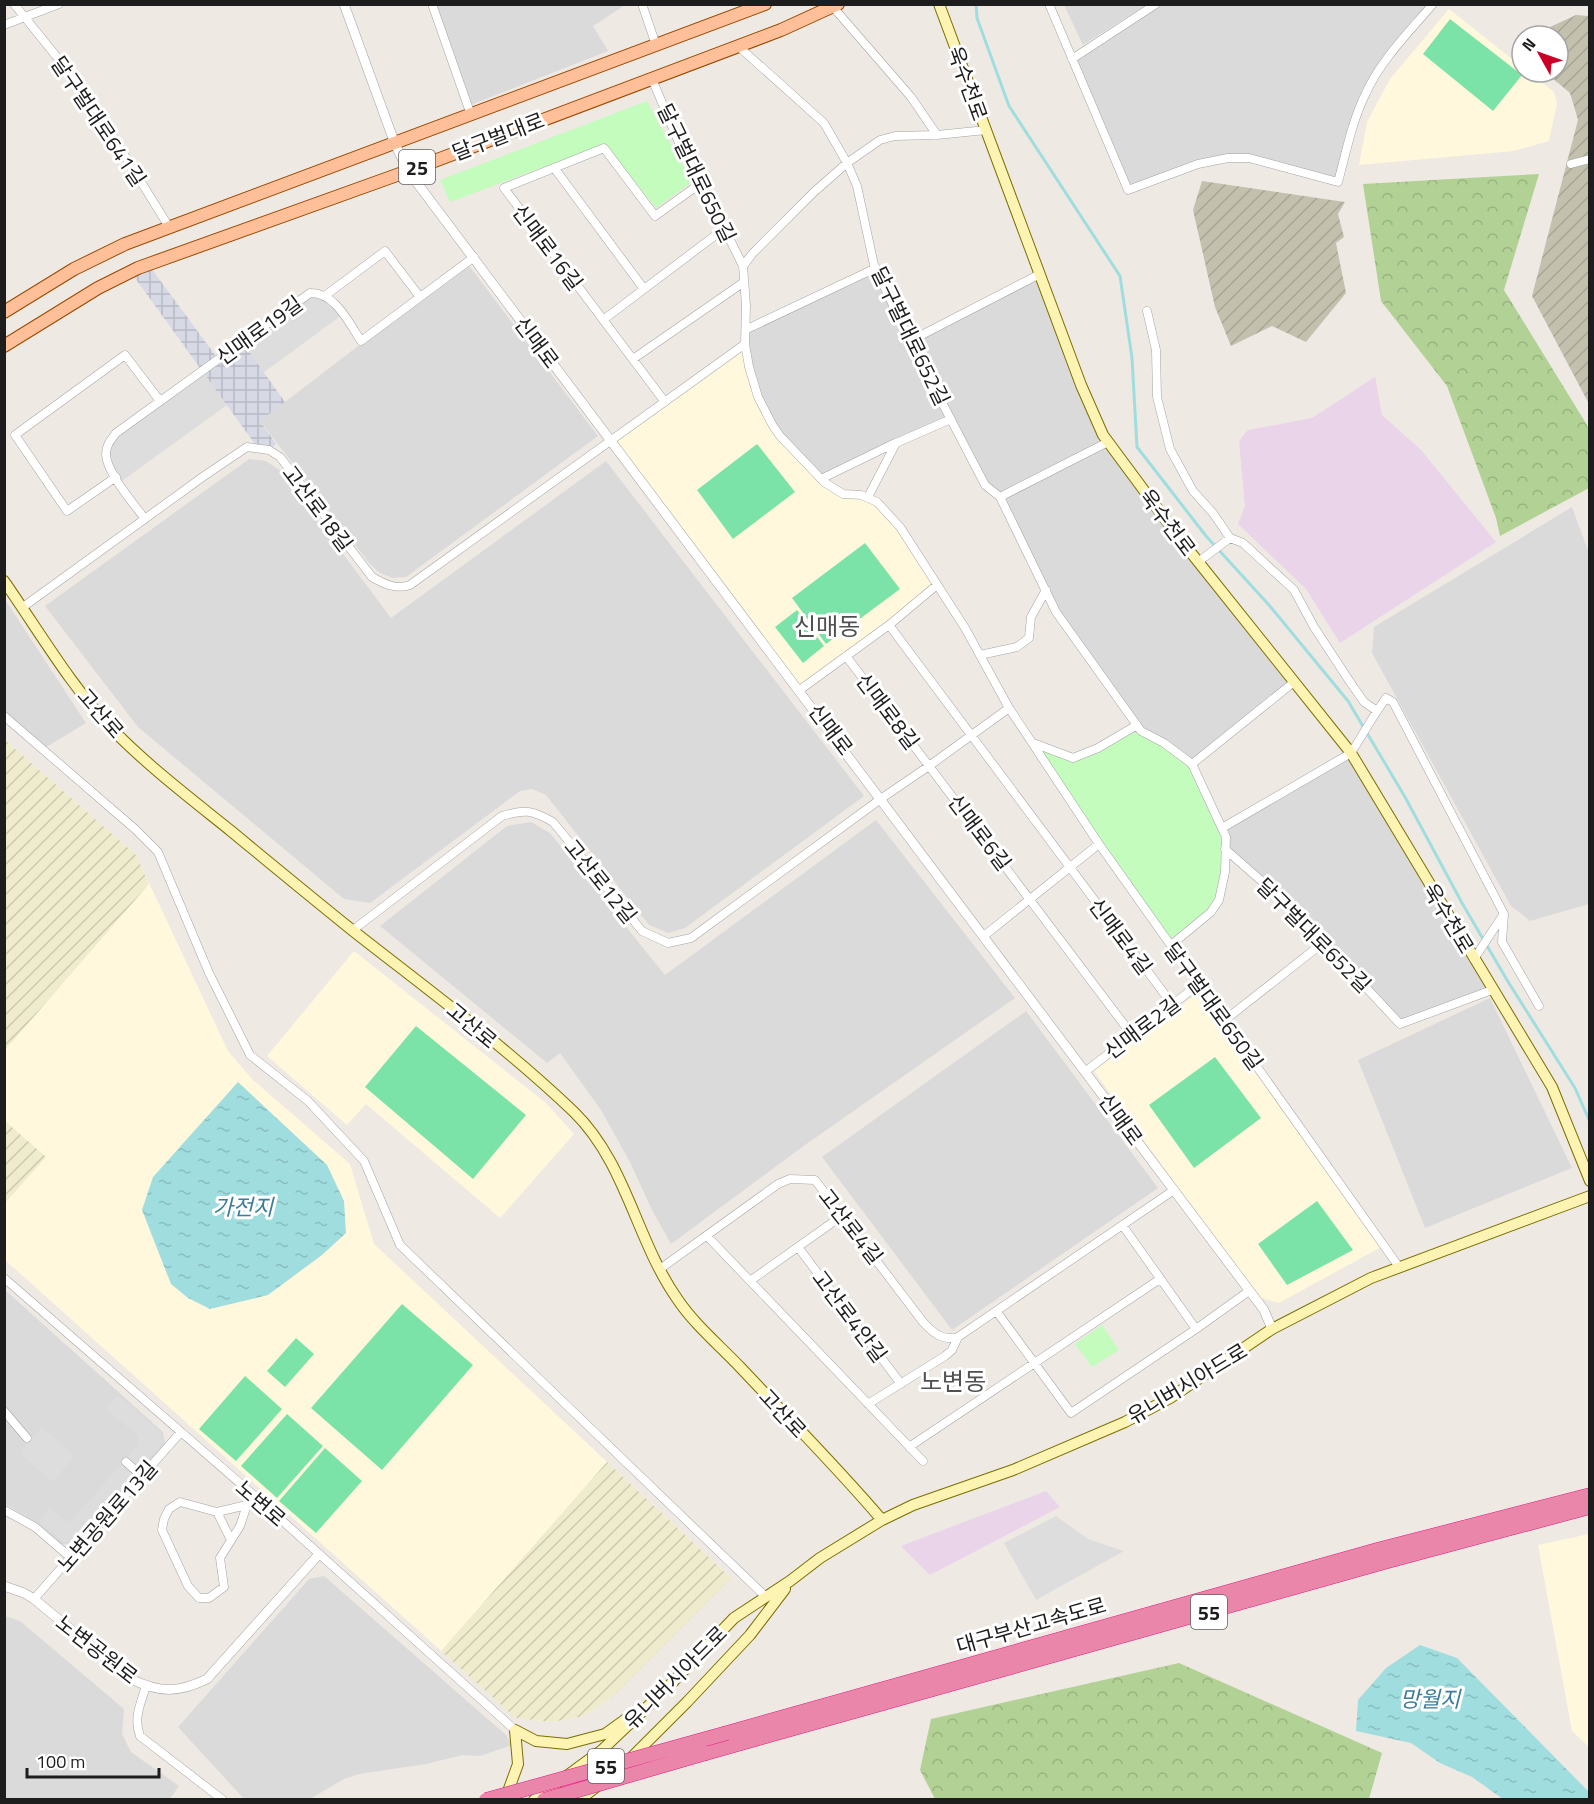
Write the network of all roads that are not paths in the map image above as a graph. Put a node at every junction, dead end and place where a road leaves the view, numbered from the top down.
1 (14, 4) edge
2 (59, 4) edge
3 (344, 4) edge
4 (432, 4) edge
5 (642, 4) edge
6 (765, 4) edge
7 (939, 4) edge
8 (1049, 4) edge
9 (1156, 4) edge
10 (1433, 4) edge
11 (835, 6) edge
12 (26, 17) junction
13 (4, 25) edge
14 (656, 45) junction
15 (738, 46) junction
16 (1072, 59) junction
17 (652, 79) junction
18 (471, 115) junction
19 (986, 130) junction
20 (937, 135) junction
21 (395, 144) junction
22 (1590, 159) edge
23 (847, 163) junction
24 (1571, 164) dead end
25 (555, 168) junction
26 (408, 171) junction
27 (701, 183) junction
28 (169, 227) junction
29 (725, 228) junction
30 (474, 257) junction
31 (743, 266) junction
32 (876, 268) junction
33 (1040, 274) junction
34 (744, 282) junction
35 (644, 289) junction
36 (326, 295) junction
37 (420, 297) junction
38 (1147, 311) dead end
39 (4, 312) edge
40 (603, 320) junction
41 (747, 328) junction
42 (910, 341) junction
43 (745, 344) junction
44 (4, 346) edge
45 (633, 359) junction
46 (160, 401) junction
47 (665, 402) junction
48 (951, 419) junction
49 (610, 440) junction
50 (1108, 442) junction
51 (896, 443) junction
52 (116, 477) junction
53 (821, 479) junction
54 (868, 497) junction
55 (1000, 497) junction
56 (145, 519) junction
57 (1230, 538) junction
58 (1198, 562) junction
59 (4, 580) edge
60 (938, 585) junction
61 (1046, 590) junction
62 (22, 607) junction
63 (889, 624) junction
64 (980, 655) junction
65 (846, 656) junction
66 (1294, 682) junction
67 (801, 689) junction
68 (1009, 708) junction
69 (1377, 711) junction
70 (4, 716) edge
71 (1137, 725) junction
72 (972, 734) junction
73 (1033, 743) junction
74 (1351, 753) junction
75 (1191, 764) junction
76 (929, 766) junction
77 (882, 798) junction
78 (1222, 828) junction
79 (1099, 844) junction
80 (1226, 849) junction
81 (1070, 867) junction
82 (1031, 899) junction
83 (1504, 914) junction
84 (353, 930) junction
85 (984, 935) junction
86 (1324, 942) junction
87 (1171, 945) junction
88 (1474, 959) junction
89 (1198, 984) junction
90 (1492, 990) junction
91 (1172, 1004) junction
92 (1539, 1006) dead end
93 (1225, 1020) junction
94 (1132, 1035) junction
95 (1086, 1071) junction
96 (1590, 1181) edge
97 (1174, 1190) junction
98 (1590, 1196) edge
99 (843, 1215) junction
100 (1123, 1226) junction
101 (707, 1236) junction
102 (798, 1247) junction
103 (1399, 1268) junction
104 (660, 1269) junction
105 (4, 1278) edge
106 (1160, 1279) junction
107 (750, 1281) junction
108 (1249, 1291) junction
109 (997, 1312) junction
110 (1196, 1329) junction
111 (1272, 1329) junction
112 (958, 1337) junction
113 (1035, 1364) junction
114 (901, 1384) junction
115 (868, 1404) junction
116 (4, 1411) edge
117 (180, 1433) junction
118 (27, 1438) dead end
119 (909, 1447) junction
120 (923, 1461) dead end
121 (126, 1462) dead end
122 (142, 1476) junction
123 (1590, 1495) edge
124 (257, 1498) junction
125 (247, 1505) junction
126 (1590, 1507) edge
127 (4, 1510) edge
128 (217, 1512) junction
129 (882, 1520) junction
130 (231, 1540) junction
131 (319, 1554) junction
132 (70, 1557) junction
133 (790, 1581) junction
134 (4, 1586) edge
135 (766, 1597) junction
136 (34, 1599) junction
137 (1029, 1655) junction
138 (972, 1671) junction
139 (146, 1686) junction
140 (668, 1687) junction
141 (515, 1730) junction
142 (223, 1800) edge
143 (486, 1800) edge
144 (504, 1800) edge
145 (534, 1800) edge
146 (544, 1800) edge
147 (579, 1800) edge

1 - 12 street, 달구벌대로641길
2 - 12 street
3 - 21 street, 신매로
4 - 18 street
5 - 14 street
6 - 14 main road, 달구벌대로 / 25
7 - 19 main road, 욱수천로
8 - 16 street
9 - 16 street
10 - 16 street
11 - 15 main road, 달구벌대로 / 25
11 - 20 street, 달구벌대로
12 - 13 street
12 - 28 street, 달구벌대로641길
14 - 18 main road, 달구벌대로 / 25
15 - 17 main road, 달구벌대로 / 25
15 - 23 street, 달구벌대로652길
17 - 26 main road, 달구벌대로 / 25
17 - 27 street, 달구벌대로650길
18 - 21 main road, 달구벌대로 / 25
19 - 20 street
19 - 33 main road, 욱수천로
20 - 23 street
21 - 26 street, 신매로
21 - 28 main road, 달구벌대로 / 25
22 - 24 street
23 - 31 street, 달구벌대로650길
23 - 32 street, 달구벌대로652길
25 - 27 street, 신매로16길
25 - 35 street
25 - 40 street, 신매로16길
26 - 30 street, 신매로
26 - 44 main road, 달구벌대로 / 25
27 - 29 street, 달구벌대로650길
28 - 39 main road, 달구벌대로 / 25
29 - 31 street, 달구벌대로650길
29 - 35 street
30 - 37 street, 신매로19길
30 - 49 street, 신매로
31 - 34 street, 달구벌대로650길
32 - 41 street
32 - 42 street, 달구벌대로652길
33 - 42 street
33 - 50 main road, 욱수천로
34 - 41 street, 달구벌대로650길
34 - 45 street
35 - 40 street
36 - 37 street
36 - 37 street, 신매로19길
36 - 46 street, 신매로19길
38 - 57 street
40 - 45 street, 신매로16길
41 - 43 street, 달구벌대로650길
42 - 48 street, 달구벌대로652길
43 - 47 street
43 - 53 street, 달구벌대로650길
45 - 47 street, 신매로16길
46 - 52 street, 신매로19길
46 - 52 street
47 - 49 street
48 - 51 street
48 - 55 street, 달구벌대로652길
49 - 56 street, 고산로18길
49 - 67 street, 신매로
50 - 55 street
50 - 58 main road, 욱수천로
51 - 53 street
51 - 54 street
52 - 56 street, 신매로19길
53 - 54 street, 달구벌대로650길
54 - 60 street, 달구벌대로650길
55 - 61 street, 달구벌대로652길
56 - 62 street, 고산로18길
57 - 58 street
57 - 69 street
58 - 66 main road, 욱수천로
59 - 62 main road, 고산로
60 - 63 street, 신매로8길
60 - 64 street, 달구벌대로650길
61 - 64 street
61 - 71 street, 달구벌대로652길
62 - 84 main road, 고산로
63 - 65 street, 신매로8길
63 - 72 street
64 - 68 street, 달구벌대로650길
65 - 67 street, 신매로8길
65 - 76 street, 신매로8길
66 - 74 main road, 욱수천로
66 - 75 street
67 - 77 street, 신매로
68 - 72 street
68 - 73 street, 달구벌대로650길
69 - 74 street
69 - 83 street
70 - 135 street
71 - 73 street
71 - 75 street, 달구벌대로652길
72 - 76 street
72 - 81 street
73 - 79 street, 달구벌대로650길
74 - 78 street
74 - 88 main road, 욱수천로
75 - 78 street, 달구벌대로652길
76 - 77 street
76 - 82 street, 신매로6길
77 - 84 street, 고산로12길
77 - 85 street, 신매로
78 - 80 street, 달구벌대로652길
79 - 81 street
79 - 87 street, 달구벌대로650길
80 - 86 street, 달구벌대로652길
80 - 87 street, 달구벌대로652길
81 - 82 street
81 - 91 street, 신매로4길
82 - 85 street
82 - 94 street
83 - 88 street
83 - 92 street
84 - 104 main road, 고산로
85 - 95 street, 신매로
86 - 90 street, 달구벌대로652길
86 - 93 street
87 - 89 street, 달구벌대로650길
88 - 90 main road, 욱수천로
89 - 91 street, 신매로2길
89 - 93 street, 달구벌대로650길
90 - 96 main road, 욱수천로
91 - 94 street, 신매로2길
93 - 103 street, 달구벌대로650길
94 - 95 street, 신매로2길
95 - 97 street, 신매로
97 - 100 street
97 - 108 street, 신매로
98 - 103 main road, 유니버시아드로
99 - 101 street, 고산로4길
99 - 102 street
99 - 112 street, 고산로4길
100 - 106 street
100 - 109 street
101 - 104 street, 고산로4길
101 - 107 street, 고산로4안길
102 - 107 street
102 - 114 street, 고산로4안길
103 - 111 main road, 유니버시아드로
104 - 129 main road, 고산로
105 - 117 street, 노변로
106 - 110 street
106 - 113 street
107 - 115 street, 고산로4안길
108 - 110 street
108 - 111 street, 신매로
109 - 112 street
109 - 113 street
110 - 113 street
111 - 129 main road, 유니버시아드로
112 - 114 street, 고산로4안길
113 - 119 street
114 - 115 street, 고산로4안길
115 - 119 street, 고산로4안길
116 - 118 street
117 - 122 street, 노변공원로13길
117 - 124 street, 노변로
119 - 120 street, 고산로4안길
121 - 122 street
122 - 132 street, 노변공원로13길
123 - 137 highway, 대구부산고속도로 / 55
124 - 125 street
124 - 131 street, 노변로
125 - 128 street
125 - 130 street
126 - 137 highway, 대구부산고속도로 / 55
127 - 132 street
128 - 130 street
128 - 130 street
129 - 133 main road, 유니버시아드로
131 - 139 street, 노변공원로
131 - 141 street, 노변로
132 - 136 street, 노변공원로13길
133 - 135 main road, 유니버시아드로
133 - 147 main road, 유니버시아드로
134 - 136 street, 노변공원로
135 - 140 main road, 유니버시아드로
136 - 139 street, 노변공원로
137 - 138 highway, 대구부산고속도로 / 55
138 - 143 highway, 대구부산고속도로 / 55, bridge
138 - 146 highway, 대구부산고속도로 / 55, bridge
139 - 142 street
140 - 141 main road
140 - 145 main road, 유니버시아드로
141 - 144 main road

